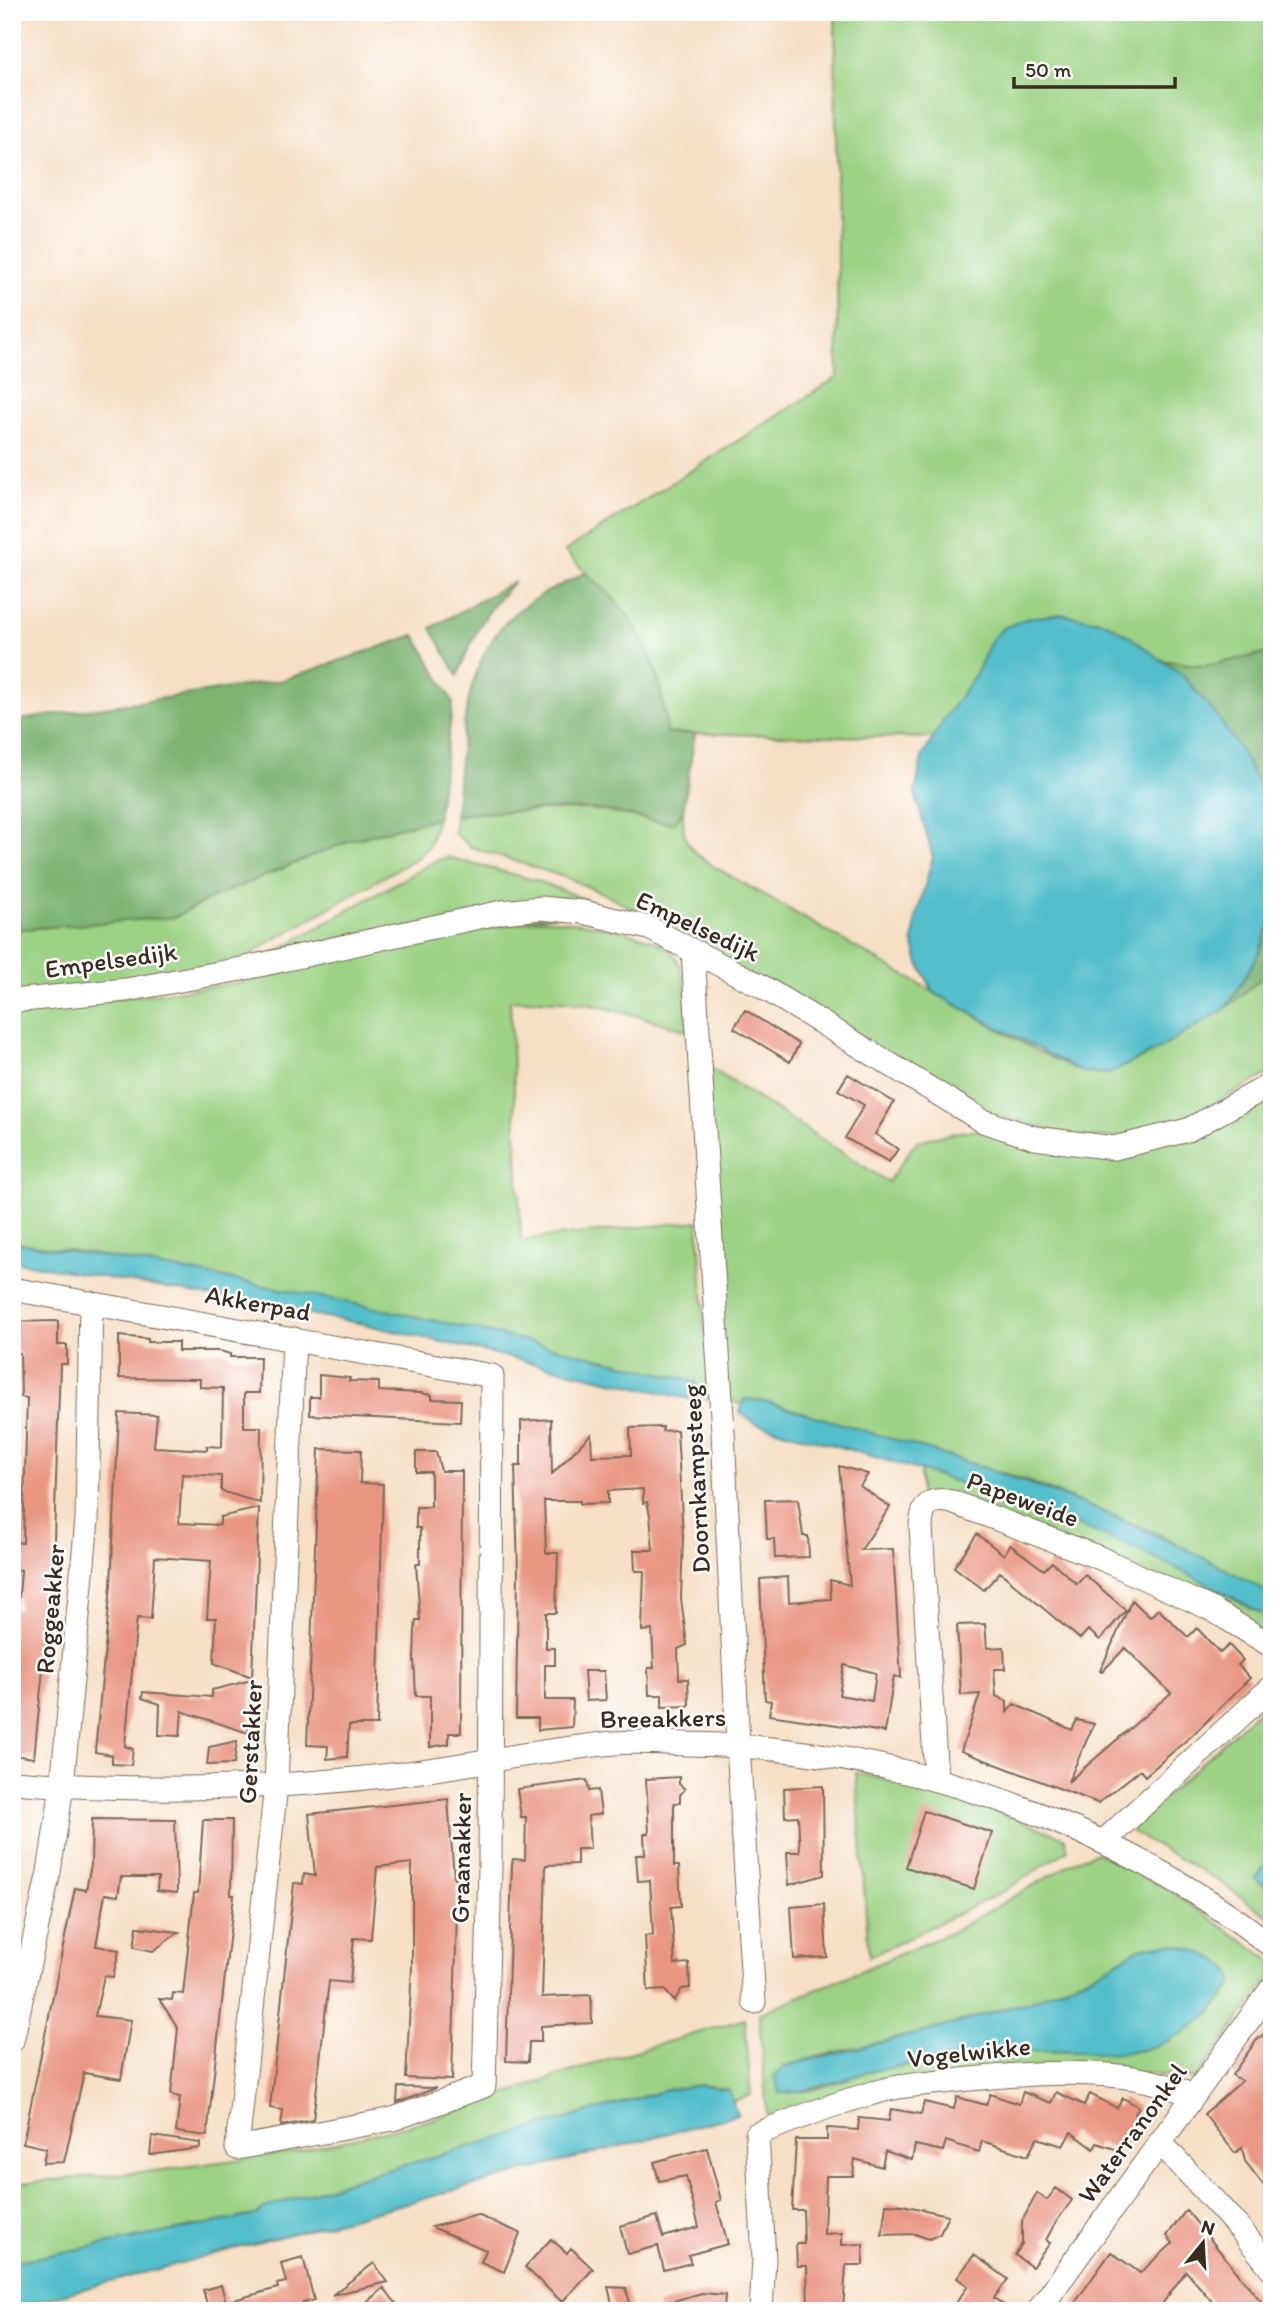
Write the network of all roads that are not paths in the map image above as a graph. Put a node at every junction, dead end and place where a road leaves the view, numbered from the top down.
1 (693, 952) junction
2 (12, 1001) edge
3 (1272, 1084) edge
4 (12, 1289) edge
5 (91, 1303) junction
6 (294, 1339) junction
7 (492, 1376) joint
8 (1272, 1646) edge
9 (1272, 1687) edge
10 (738, 1745) junction
11 (491, 1759) junction
12 (936, 1779) junction
13 (12, 1782) edge
14 (62, 1786) junction
15 (276, 1786) junction
16 (1103, 1842) junction
17 (1272, 1946) edge
18 (28, 1965) edge
19 (1272, 1988) edge
20 (754, 2002) dead end
21 (12, 2041) edge
22 (1192, 2096) junction
23 (1160, 2142) junction
24 (237, 2148) joint
25 (1272, 2269) edge
26 (761, 2311) edge
27 (1038, 2311) edge

1 - 2 street, Empelsedijk
1 - 3 street, Empelsedijk
1 - 10 street, Doornkampsteeg
4 - 5 street, Akkerpad
5 - 6 street, Akkerpad
5 - 14 street, Roggeakker
6 - 7 street, Akkerpad
6 - 15 street, Gerstakker
7 - 11 street, Graanakker
8 - 12 street, Papeweide
9 - 16 street
10 - 11 street, Breeakkers
10 - 12 street, Breeakkers
10 - 20 street, Doornkampsteeg
11 - 15 street, Breeakkers
11 - 24 street, Graanakker
12 - 16 street, Breeakkers
13 - 14 street, Breeakkers
14 - 15 street, Breeakkers
14 - 18 street, Roggeakker
15 - 24 street, Gerstakker
16 - 17 street, Breeakkers
18 - 21 street, Roggeakker
19 - 22 street, Waterranonkel
22 - 23 street, Waterranonkel
22 - 26 street, Vogelwikke
23 - 25 street
23 - 27 street, Waterranonkel

